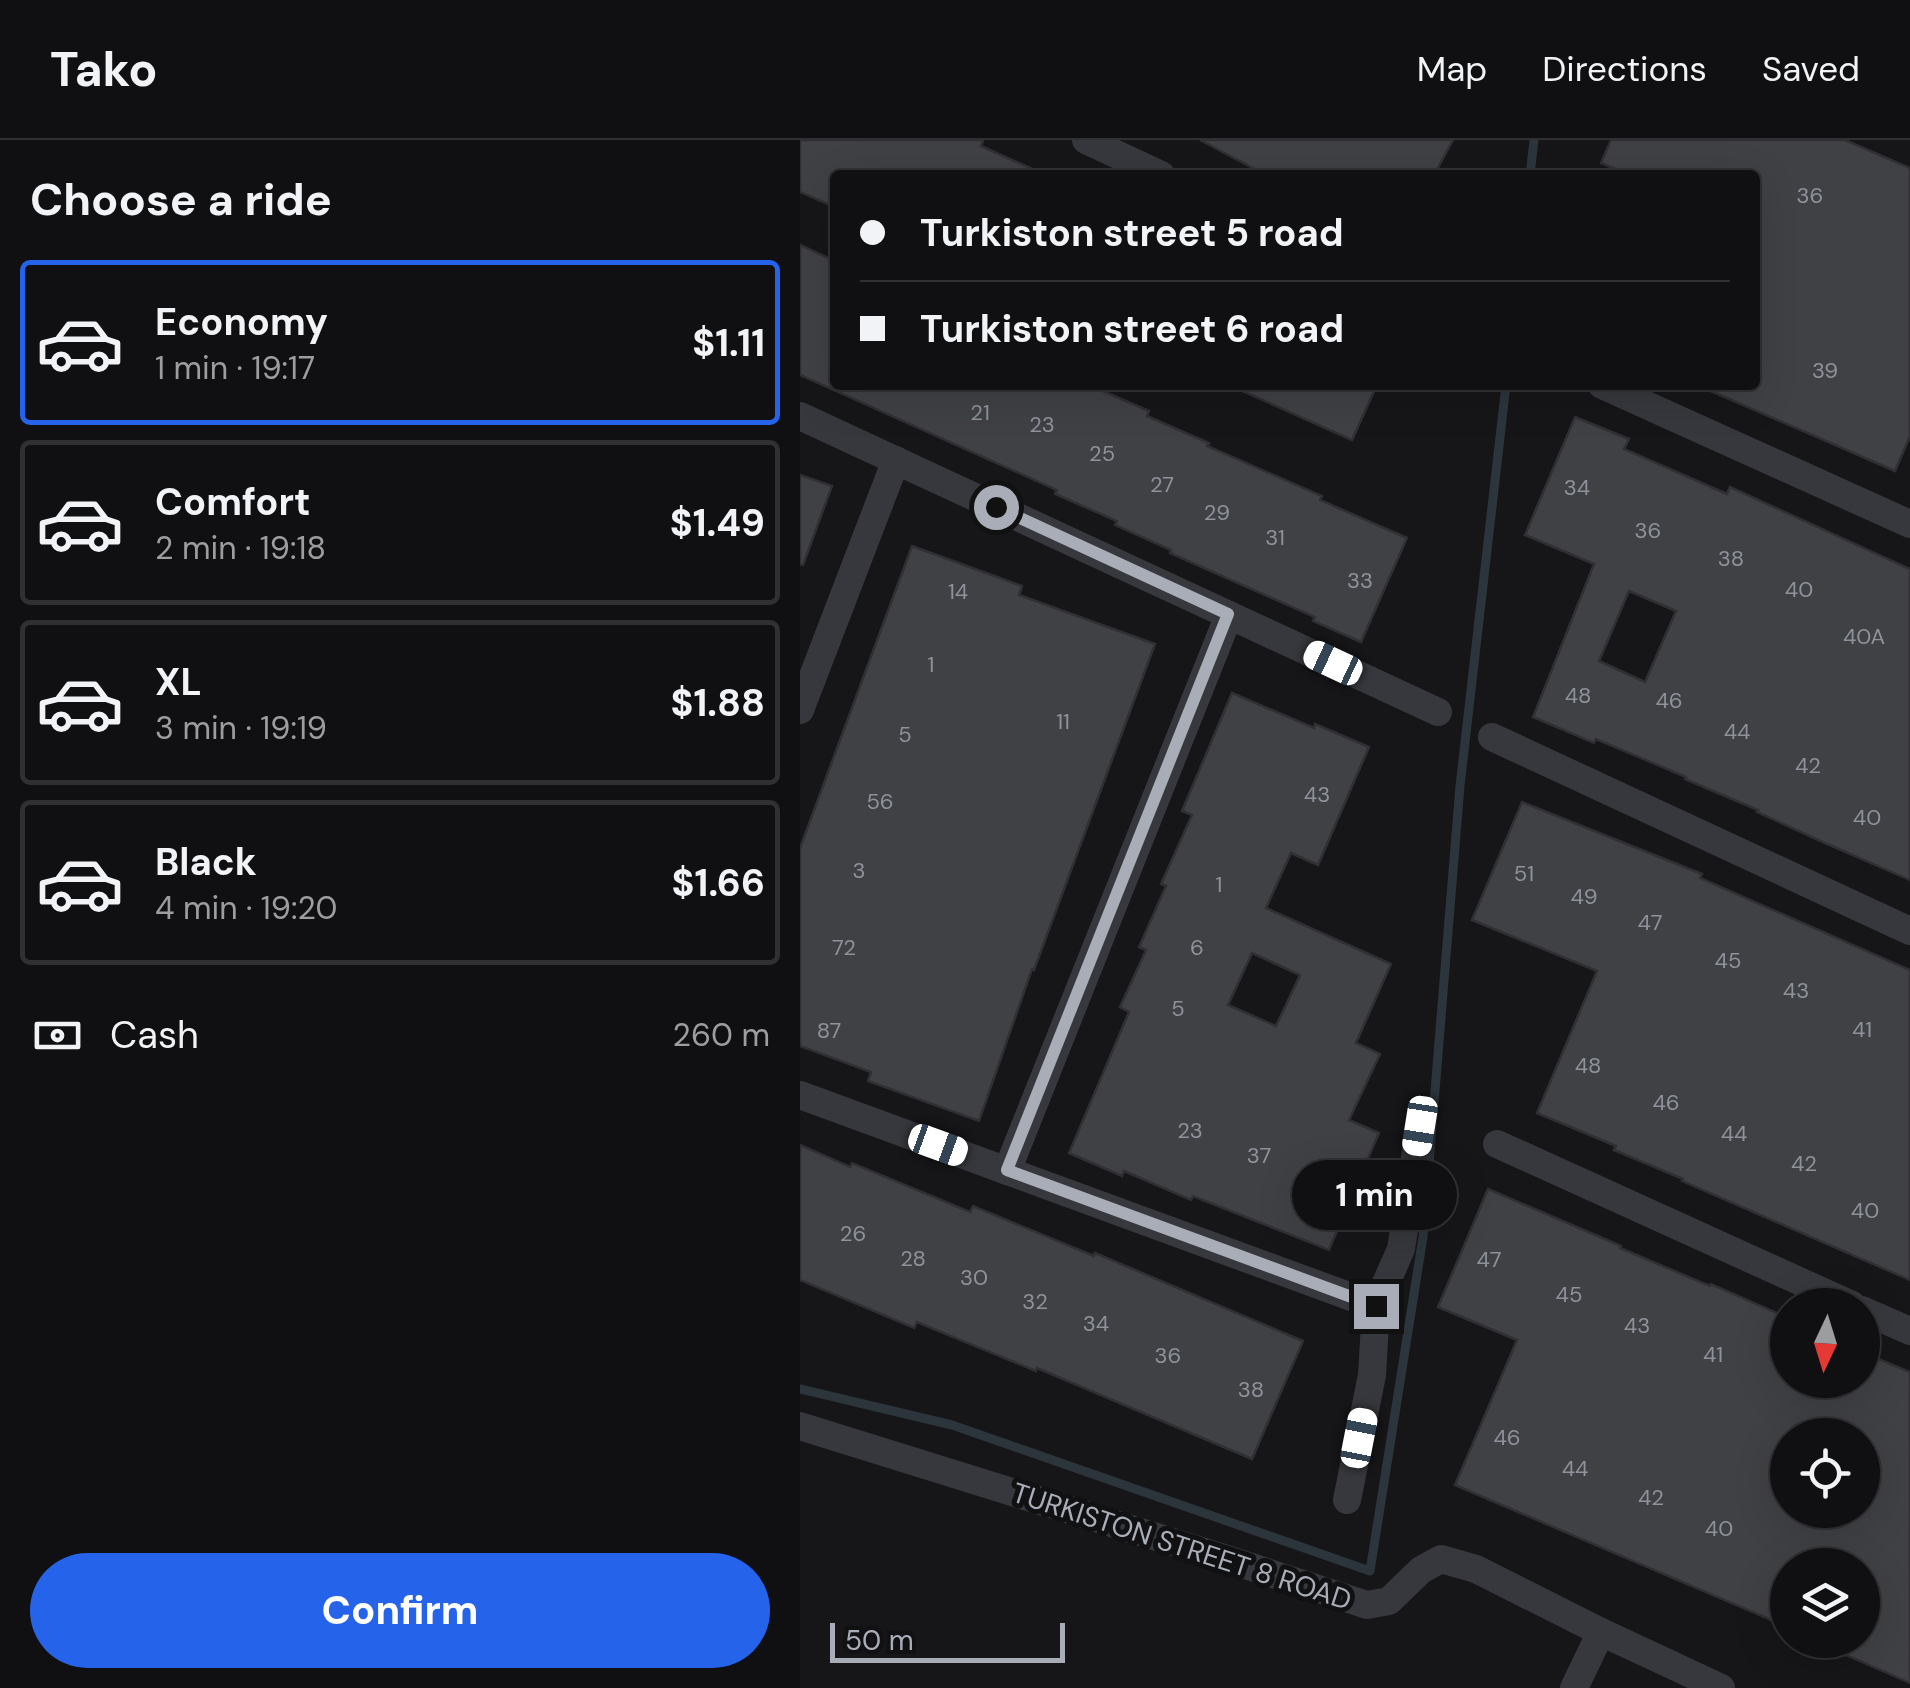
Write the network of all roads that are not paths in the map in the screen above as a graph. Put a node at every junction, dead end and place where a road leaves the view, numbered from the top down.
1 (1086, 140) edge
2 (1150, 170) edge
3 (1613, 390) edge
4 (800, 416) edge
5 (896, 460) junction
6 (1910, 524) edge
7 (1228, 614) junction
8 (800, 710) edge
9 (1438, 712) dead end
10 (1492, 737) dead end
11 (1910, 931) edge
12 (800, 1095) edge
13 (1420, 1126) dead end
14 (1497, 1144) dead end
15 (1007, 1170) junction
16 (1815, 1288) edge
17 (1376, 1306) junction
18 (1880, 1318) edge
19 (1910, 1331) edge
20 (800, 1426) edge
21 (1347, 1500) dead end
22 (1601, 1632) junction
23 (1574, 1688) edge
24 (1721, 1688) edge

1 - 2 street
3 - 6 street
4 - 5 street
5 - 7 street
5 - 8 street
7 - 9 street
7 - 15 street
10 - 11 street
12 - 15 street
13 - 17 street
14 - 16 street
15 - 17 street
17 - 21 street
18 - 19 street
20 - 22 street, TURKISTON STREET 8 ROAD
22 - 23 street
22 - 24 street

